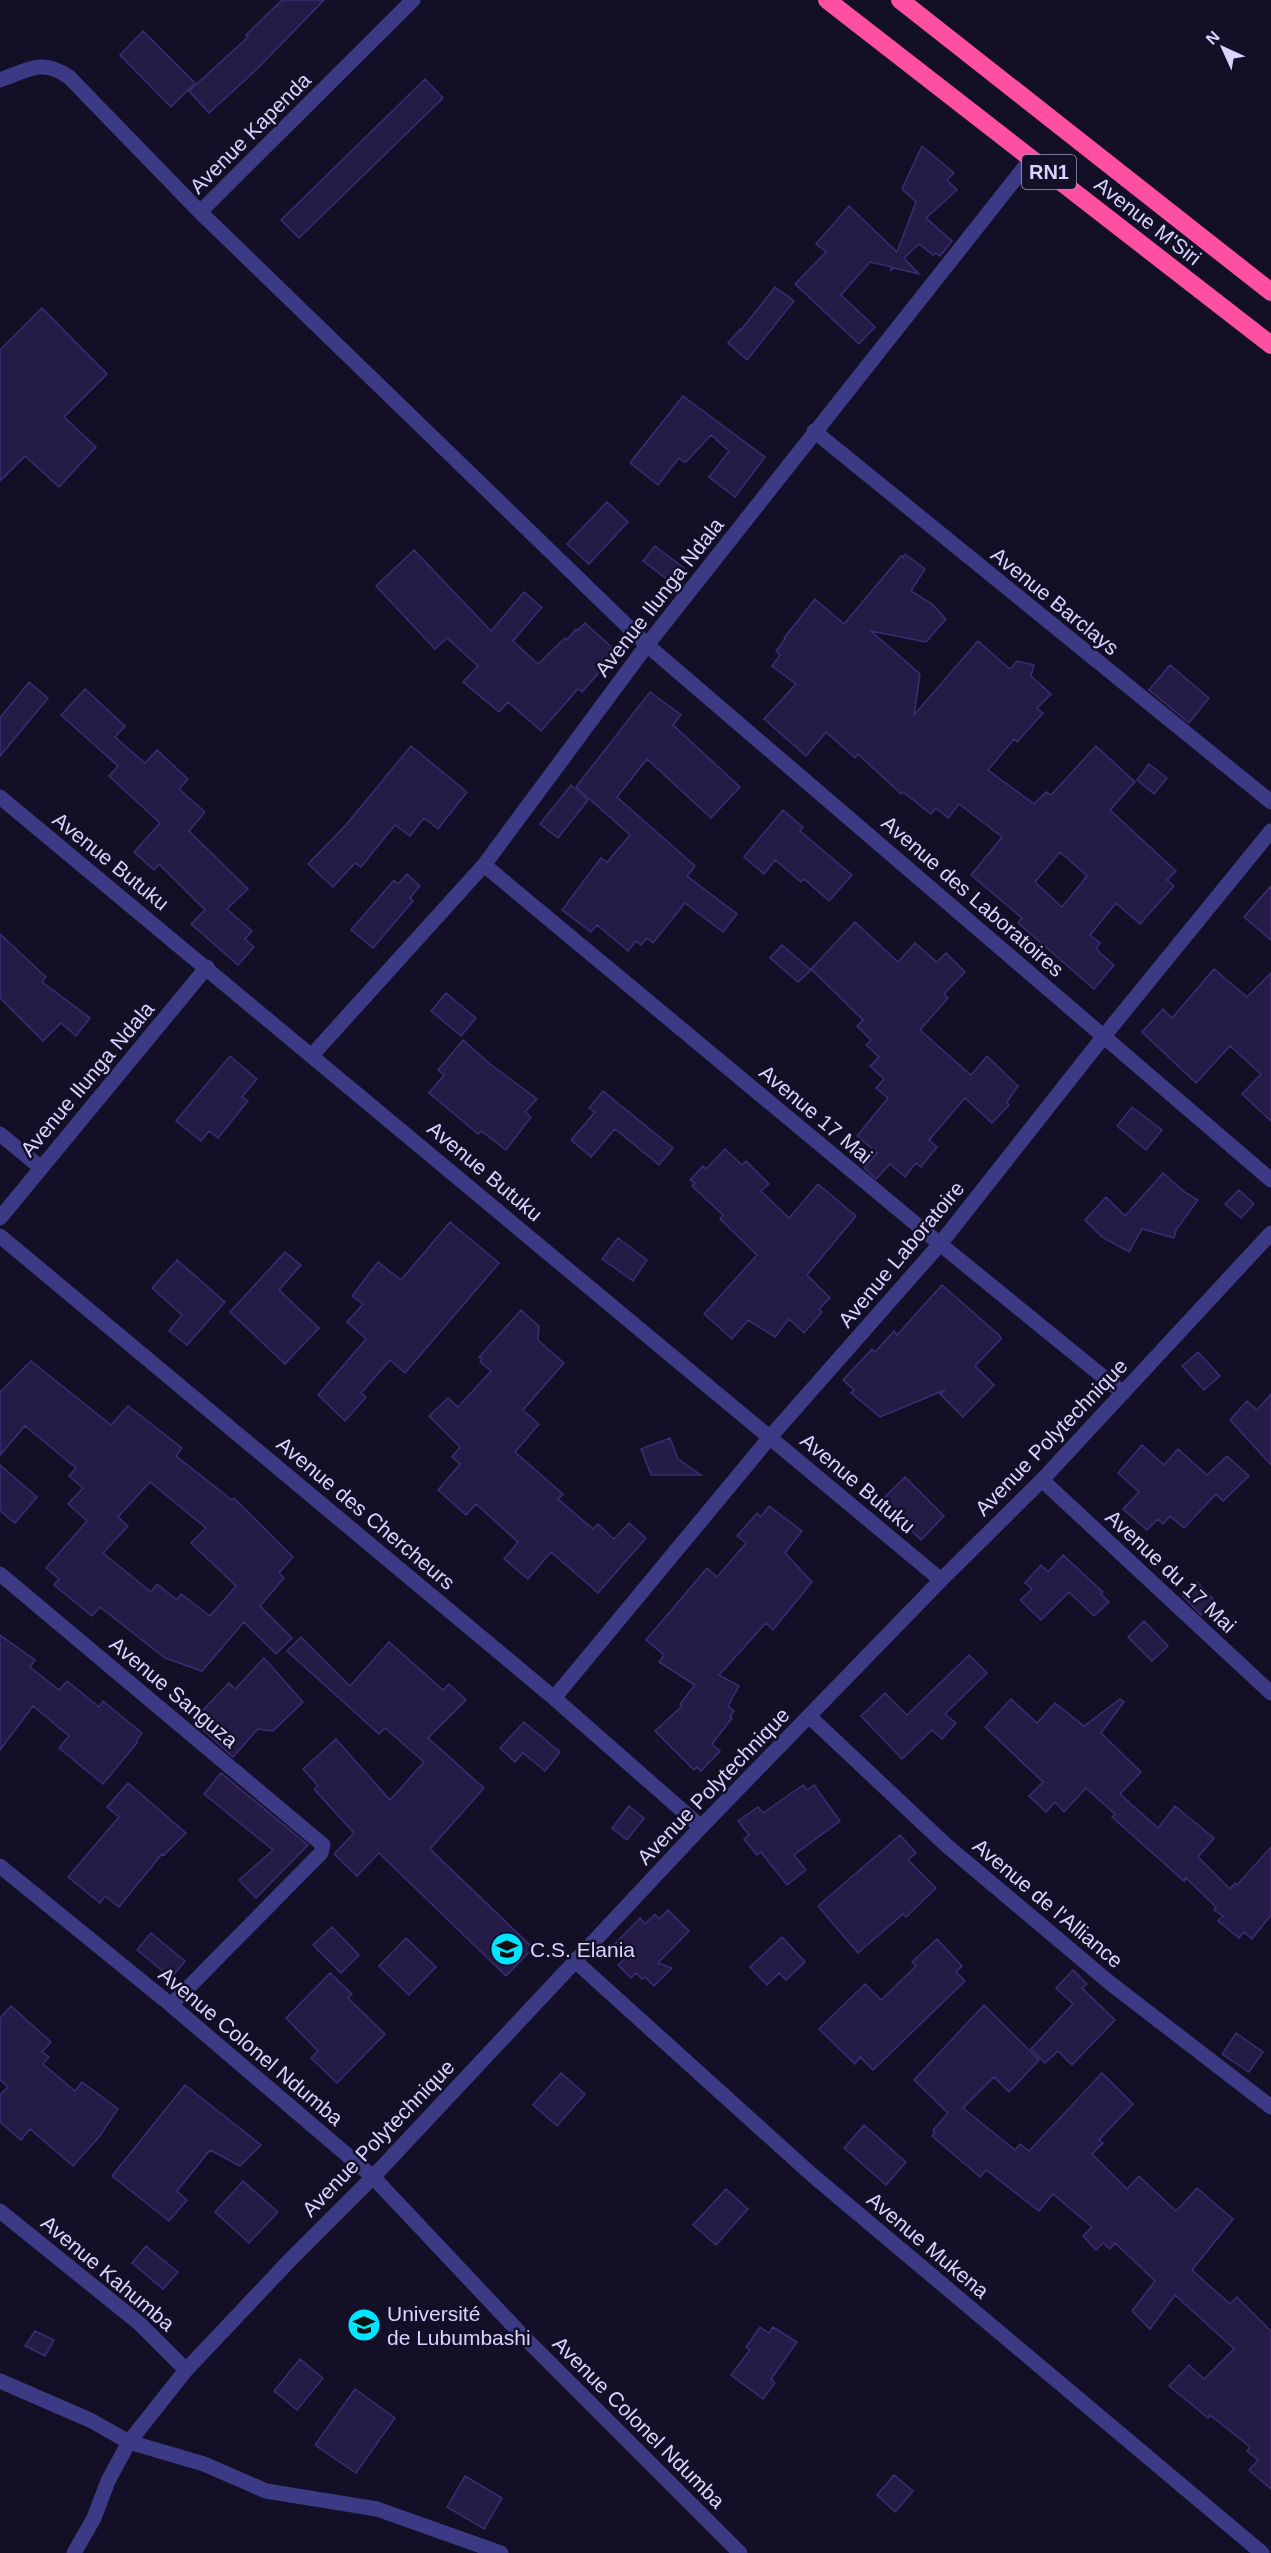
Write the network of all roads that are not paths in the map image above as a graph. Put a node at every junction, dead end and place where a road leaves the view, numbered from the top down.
1 (413, 0) edge
2 (827, 0) edge
3 (900, 0) edge
4 (0, 80) edge
5 (1031, 159) junction
6 (200, 212) junction
7 (1271, 292) edge
8 (1271, 345) edge
9 (814, 431) junction
10 (647, 645) junction
11 (0, 796) edge
12 (1271, 802) edge
13 (1271, 831) edge
14 (484, 865) junction
15 (207, 967) junction
16 (1104, 1036) junction
17 (313, 1054) junction
18 (0, 1134) edge
19 (40, 1168) junction
20 (1271, 1180) edge
21 (0, 1218) edge
22 (0, 1236) edge
23 (1268, 1241) edge
24 (940, 1244) junction
25 (1123, 1393) junction
26 (771, 1436) junction
27 (1042, 1480) junction
28 (0, 1574) edge
29 (941, 1580) junction
30 (1271, 1693) edge
31 (554, 1698) junction
32 (810, 1717) junction
33 (701, 1827) junction
34 (0, 1866) edge
35 (574, 1960) junction
36 (171, 2005) junction
37 (1271, 2107) edge
38 (373, 2177) junction
39 (0, 2211) edge
40 (186, 2370) junction
41 (0, 2381) edge
42 (129, 2442) junction
43 (74, 2553) edge
44 (501, 2553) edge
45 (740, 2553) edge
46 (1262, 2553) edge

1 - 6 street, Avenue Kapenda
2 - 5 highway, Avenue M'Siri / RN1
3 - 7 highway, Avenue M'Siri / RN1
4 - 6 street, Avenue Kapenda
5 - 8 highway, Avenue M'Siri / RN1
5 - 9 street, Avenue Ilunga Ndala
6 - 10 street, Avenue des Laboratoires
9 - 10 street, Avenue Ilunga Ndala
9 - 12 street, Avenue Barclays
10 - 14 street, Avenue Ilunga Ndala
10 - 16 street, Avenue des Laboratoires
11 - 15 street, Avenue Butuku
13 - 16 street, Avenue Laboratoire
14 - 17 street, Avenue Ilunga Ndala
14 - 24 street, Avenue 17 Mai
15 - 17 street, Avenue Butuku
15 - 19 street, Avenue Ilunga Ndala
16 - 20 street, Avenue des Laboratoires
16 - 24 street, Avenue Laboratoire
17 - 26 street, Avenue Butuku
18 - 19 street
19 - 21 street, Avenue Ilunga Ndala
22 - 31 street, Avenue des Chercheurs
23 - 25 street, Avenue Polytechnique
24 - 25 street, Avenue 17 Mai
24 - 26 street, Avenue Laboratoire
25 - 27 street, Avenue Polytechnique
26 - 29 street, Avenue Butuku
26 - 31 street, Avenue Laboratoire
27 - 29 street, Avenue Polytechnique
27 - 30 street, Avenue du 17 Mai
28 - 36 street, Avenue Sanguza
29 - 32 street, Avenue Polytechnique
31 - 33 street, Avenue des Chercheurs
32 - 33 street, Avenue Polytechnique
32 - 37 street, Avenue de l'Alliance
33 - 35 street, Avenue Polytechnique
34 - 36 street, Avenue Colonel Ndumba
35 - 38 street, Avenue Polytechnique
35 - 46 street, Avenue Mukena
36 - 38 street, Avenue Colonel Ndumba
38 - 40 street, Avenue Polytechnique
38 - 45 street, Avenue Colonel Ndumba
39 - 40 street, Avenue Kahumba
40 - 42 street, Avenue Polytechnique
41 - 42 street
42 - 43 street, Avenue Polytechnique
42 - 44 street

